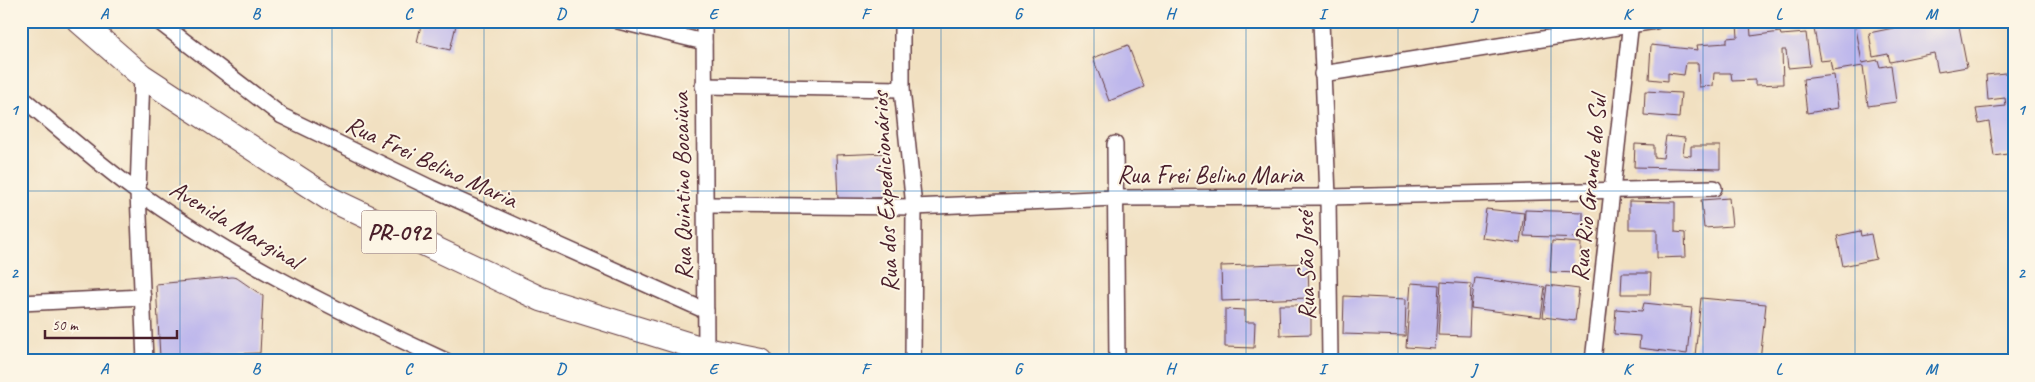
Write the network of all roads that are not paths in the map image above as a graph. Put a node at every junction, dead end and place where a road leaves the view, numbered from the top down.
1 (79, 21) edge
2 (158, 21) edge
3 (618, 21) edge
4 (704, 21) edge
5 (902, 21) edge
6 (1321, 21) edge
7 (1654, 21) edge
8 (1630, 23) edge
9 (704, 42) junction
10 (1322, 74) junction
11 (142, 76) junction
12 (704, 86) junction
13 (902, 89) junction
14 (21, 97) edge
15 (1115, 144) dead end
16 (1714, 188) dead end
17 (1612, 190) junction
18 (138, 192) junction
19 (1328, 197) junction
20 (1116, 198) junction
21 (706, 205) junction
22 (914, 207) junction
23 (143, 297) junction
24 (21, 303) edge
25 (706, 311) junction
26 (706, 350) junction
27 (145, 361) edge
28 (446, 361) edge
29 (761, 361) edge
30 (913, 361) edge
31 (1117, 361) edge
32 (1330, 361) edge
33 (1593, 361) edge

1 - 11 main road, PR-092
2 - 25 street, Rua Frei Belino Maria
3 - 9 street
4 - 9 street, Rua Quintino Bocaiúva
5 - 13 street, Rua dos Expedicionários
6 - 10 street, Rua São José
7 - 8 street
8 - 10 street
8 - 17 street, Rua Rio Grande do Sul
9 - 12 street, Rua Quintino Bocaiúva
10 - 19 street, Rua São José
11 - 18 street
11 - 26 main road, PR-092
12 - 13 street
12 - 21 street, Rua Quintino Bocaiúva
13 - 22 street, Rua dos Expedicionários
14 - 18 street, Avenida Marginal
15 - 20 street
16 - 17 street, Rua Frei Belino Maria
17 - 19 street, Rua Frei Belino Maria
17 - 33 street, Rua Rio Grande do Sul
18 - 23 street
18 - 28 street, Avenida Marginal
19 - 20 street, Rua Frei Belino Maria
19 - 32 street, Rua São José
20 - 22 street, Rua Frei Belino Maria
20 - 31 street
21 - 22 street, Rua Frei Belino Maria
21 - 25 street, Rua Quintino Bocaiúva
22 - 30 street, Rua dos Expedicionários
23 - 24 street
23 - 27 street
25 - 26 street, Rua Quintino Bocaiúva
26 - 29 main road, PR-092

